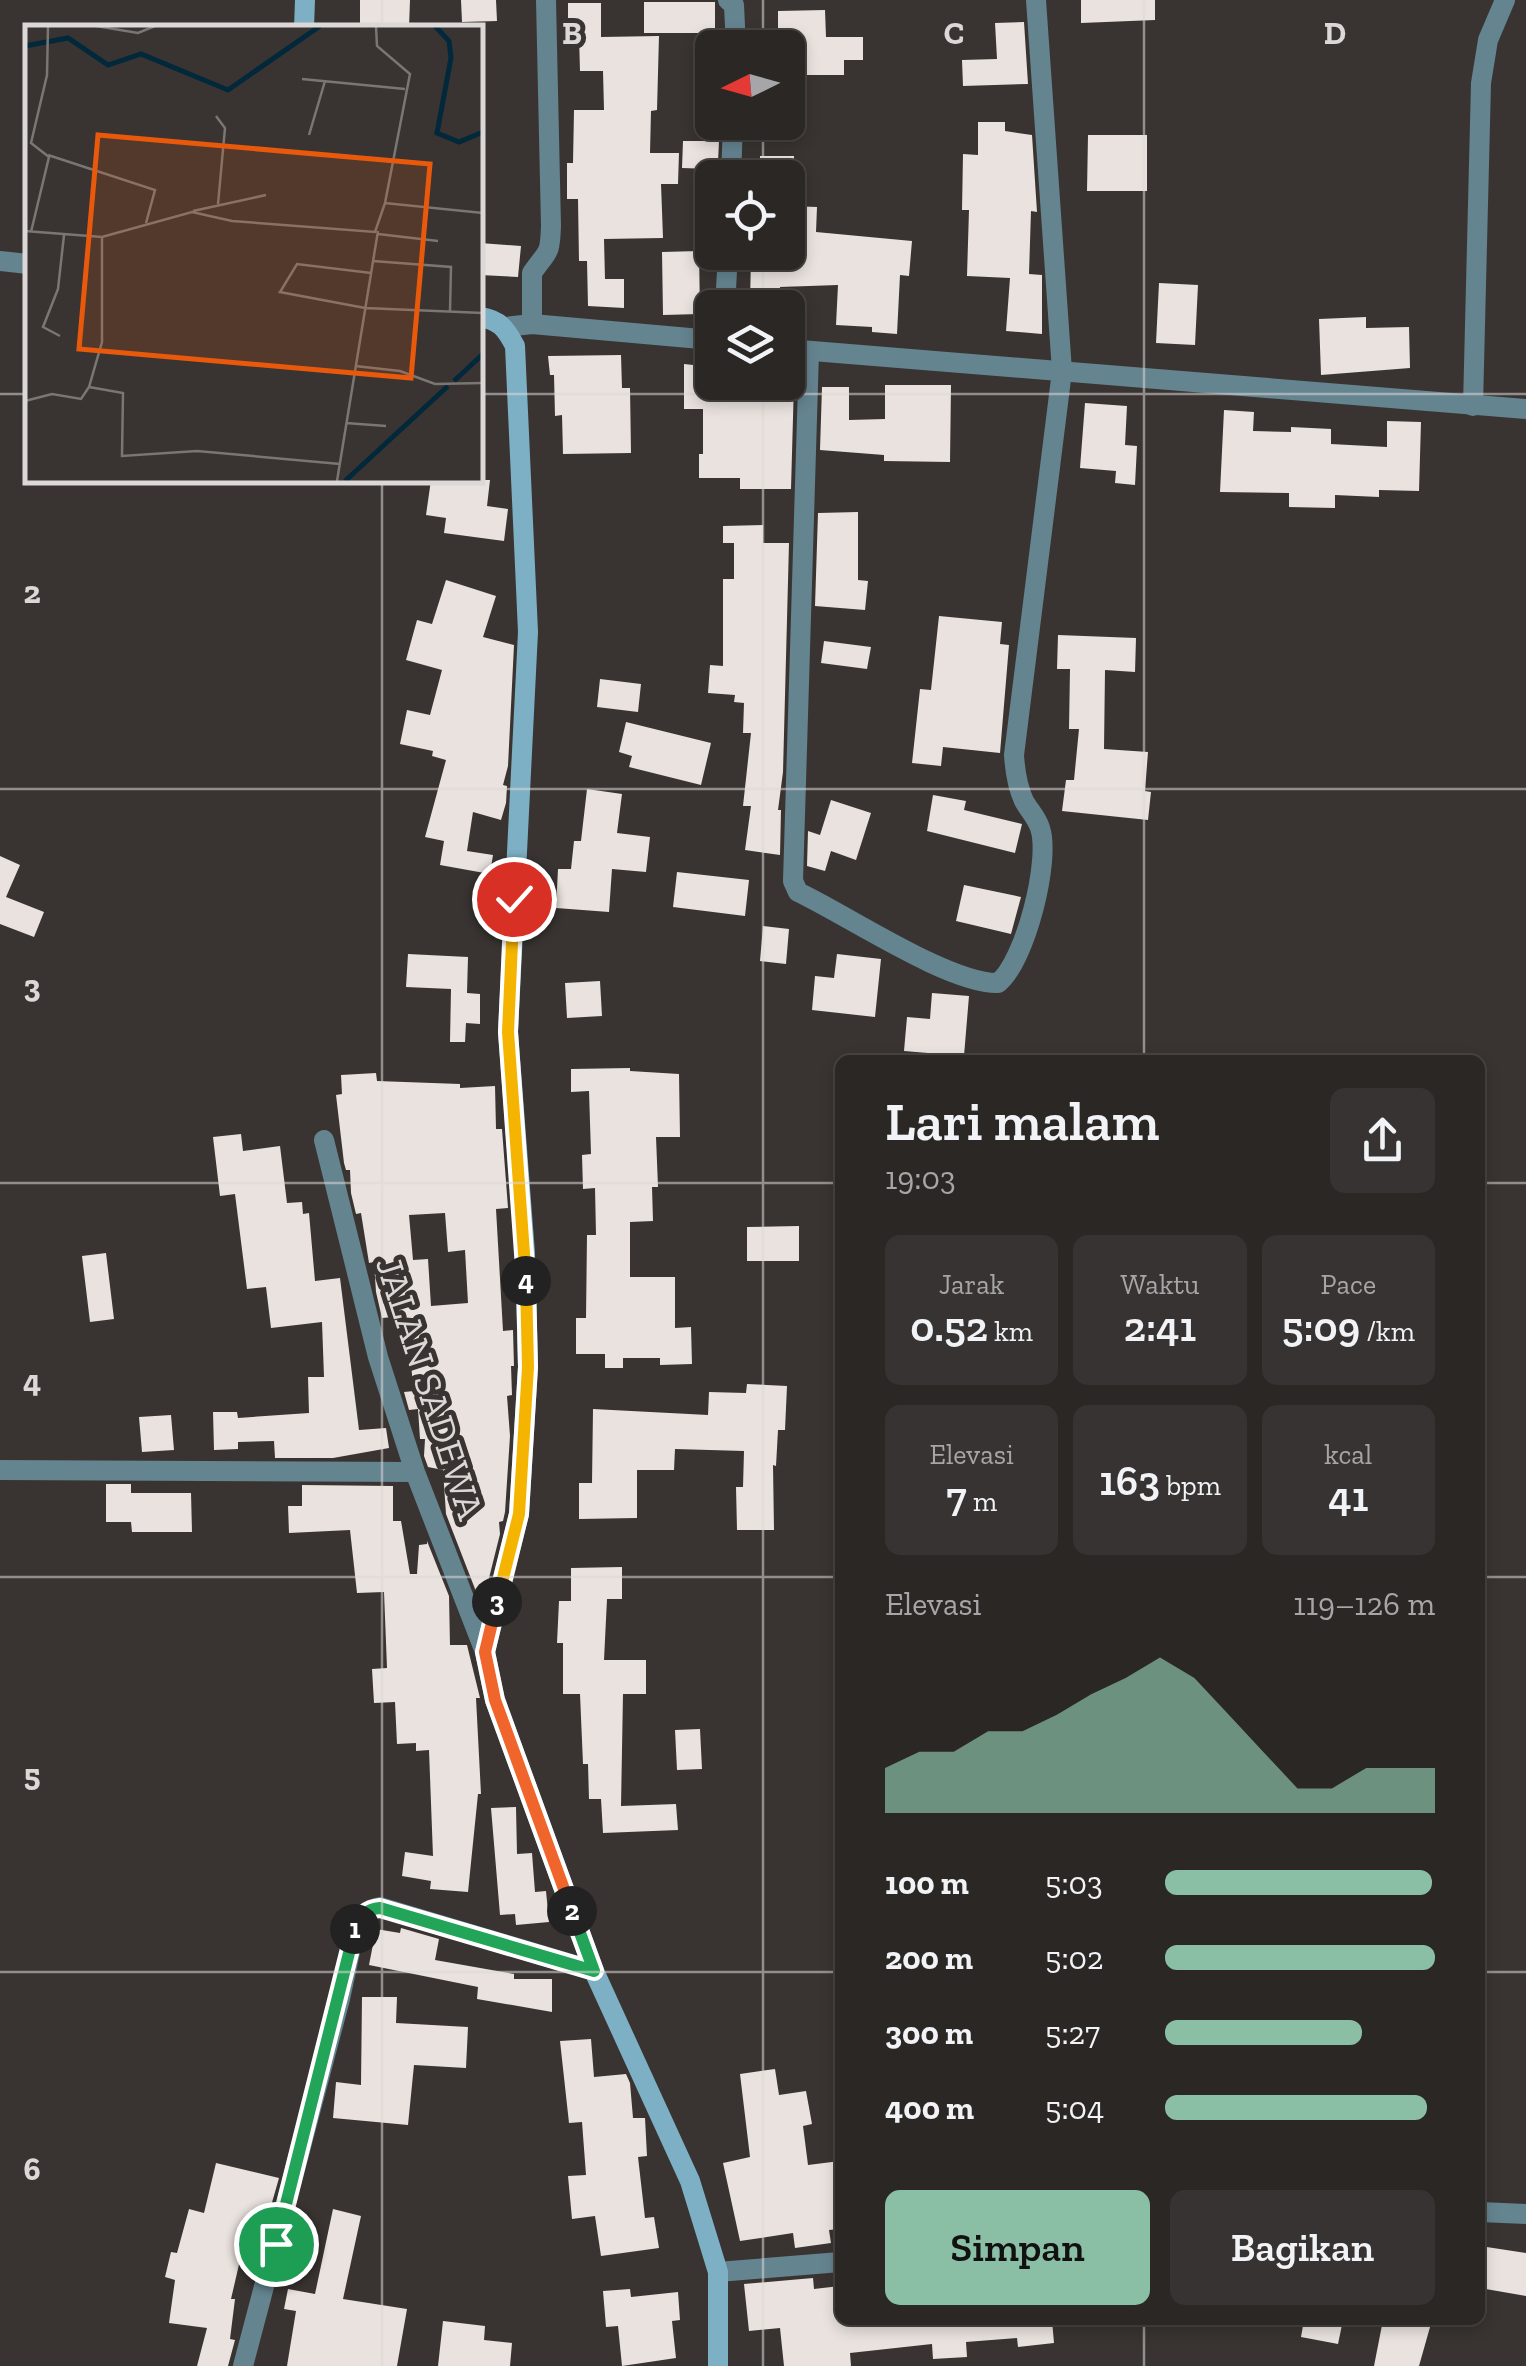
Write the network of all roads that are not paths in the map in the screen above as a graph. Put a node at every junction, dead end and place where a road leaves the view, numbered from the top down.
1 (305, 0) edge
2 (546, 0) edge
3 (728, 0) edge
4 (1036, 0) edge
5 (1506, 0) edge
6 (304, 25) edge
7 (735, 30) edge
8 (0, 261) edge
9 (25, 264) edge
10 (482, 317) edge
11 (532, 324) junction
12 (505, 327) junction
13 (695, 338) edge
14 (805, 352) edge
15 (1062, 371) junction
16 (798, 400) edge
17 (1473, 406) junction
18 (1526, 410) edge
19 (324, 1140) dead end
20 (0, 1470) edge
21 (416, 1472) junction
22 (485, 1652) junction
23 (594, 1971) junction
24 (1485, 2212) edge
25 (1526, 2214) edge
26 (835, 2262) edge
27 (718, 2272) junction
28 (243, 2366) edge
29 (718, 2366) edge

1 - 6 main road
2 - 11 street
3 - 7 street
4 - 15 street
5 - 17 street
8 - 9 street
10 - 12 main road
11 - 12 street
11 - 13 street
12 - 22 main road
14 - 15 street
15 - 16 street
15 - 17 street
17 - 18 street
19 - 21 street, JALAN SADEWA
20 - 21 street
21 - 22 street, JALAN SADEWA
22 - 23 main road
23 - 27 main road
23 - 28 street
24 - 25 street
26 - 27 street
27 - 29 main road

